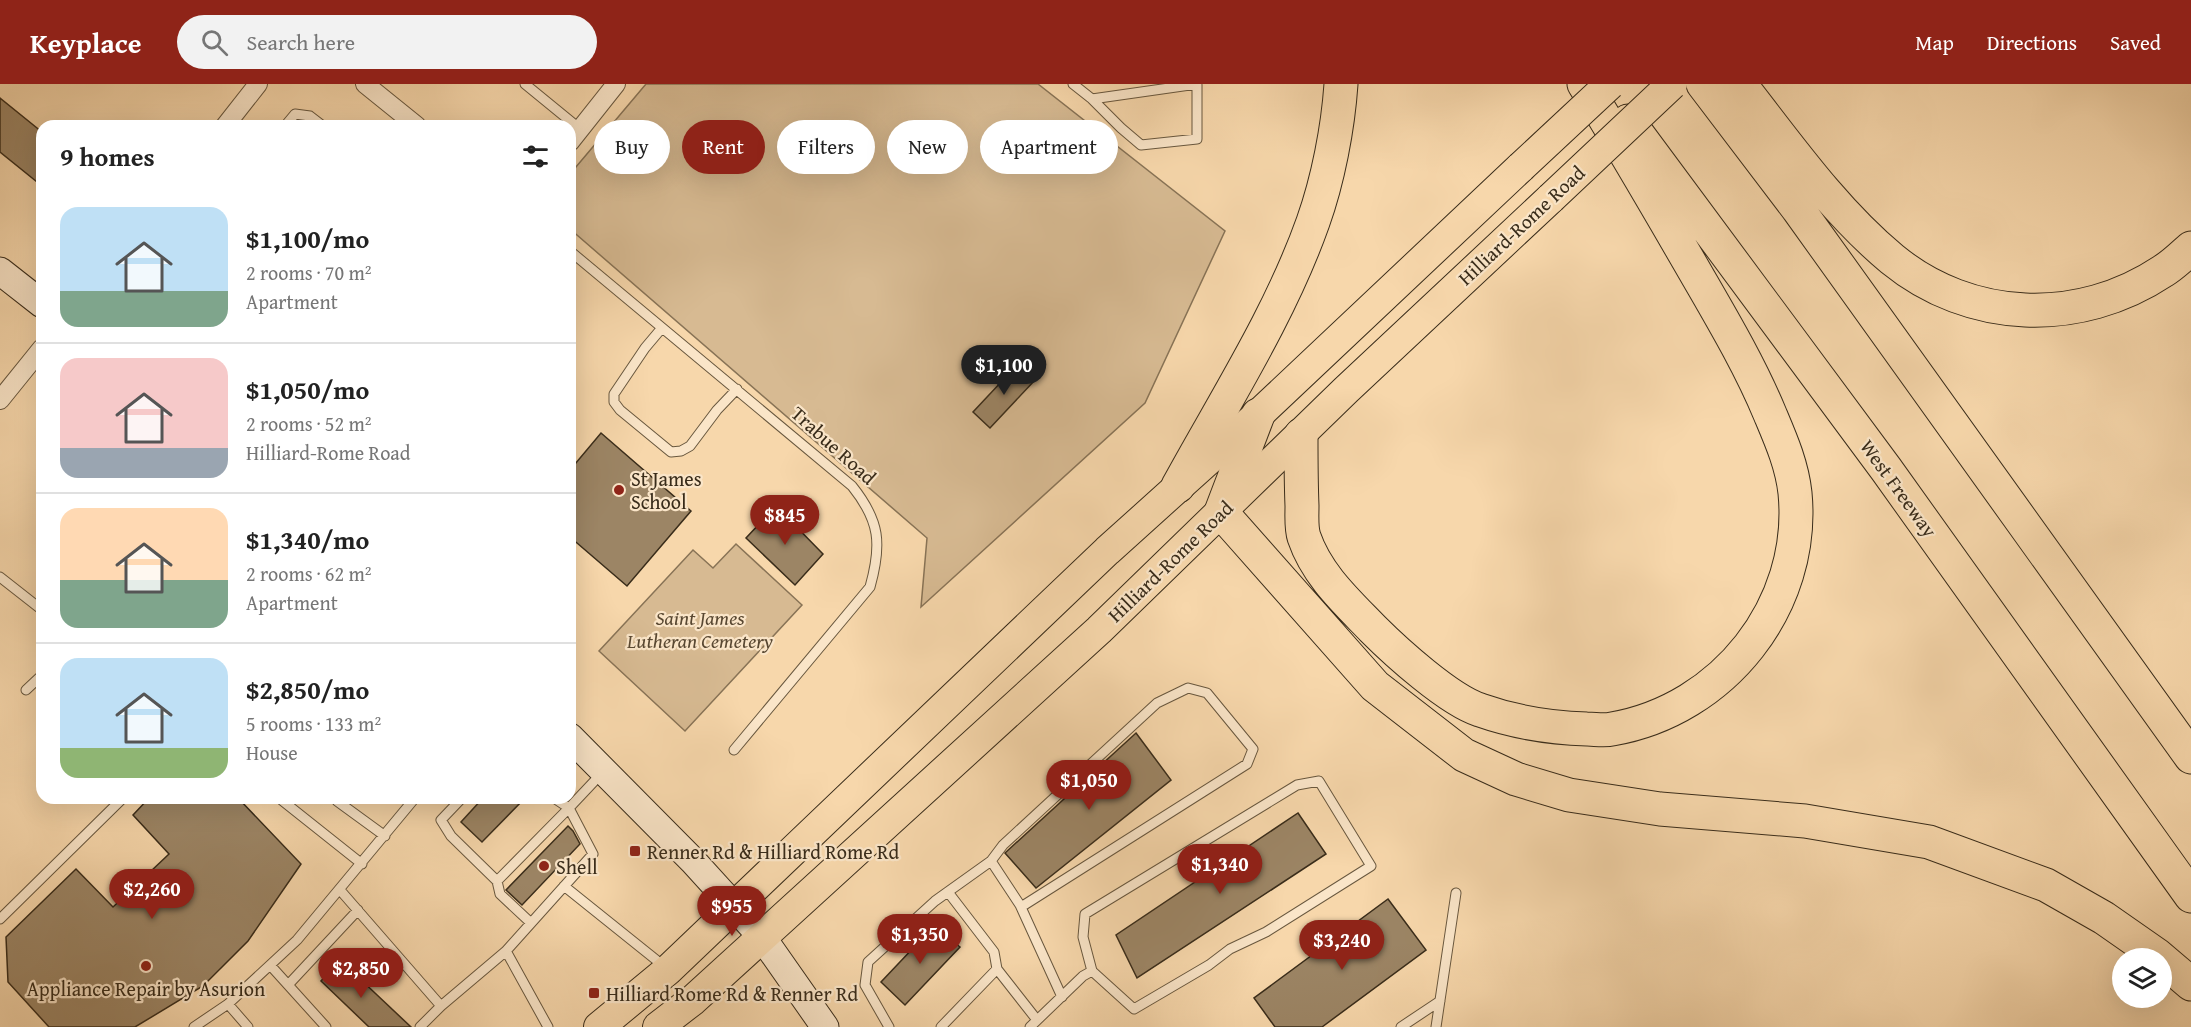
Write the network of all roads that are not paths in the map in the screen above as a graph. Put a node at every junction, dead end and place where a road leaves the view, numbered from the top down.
1 (258, 84) edge
2 (365, 84) edge
3 (525, 84) edge
4 (543, 84) edge
5 (616, 84) edge
6 (1073, 84) edge
7 (1197, 84) edge
8 (1341, 84) edge
9 (1584, 84) edge
10 (1600, 84) edge
11 (1610, 84) edge
12 (1672, 84) edge
13 (1703, 84) edge
14 (1740, 84) edge
15 (536, 93) junction
16 (1092, 99) junction
17 (230, 120) edge
18 (290, 120) edge
19 (315, 120) edge
20 (410, 120) edge
21 (561, 120) edge
22 (576, 134) edge
23 (2191, 248) edge
24 (576, 256) edge
25 (0, 271) edge
26 (36, 299) edge
27 (661, 329) junction
28 (36, 355) edge
29 (737, 389) junction
30 (0, 400) edge
31 (1258, 415) junction
32 (1301, 435) junction
33 (1178, 486) junction
34 (1221, 512) junction
35 (0, 577) edge
36 (36, 605) edge
37 (36, 681) edge
38 (26, 690) dead end
39 (576, 743) edge
40 (734, 750) dead end
41 (2191, 757) edge
42 (604, 771) junction
43 (576, 800) edge
44 (117, 804) edge
45 (287, 804) edge
46 (344, 804) edge
47 (410, 804) edge
48 (456, 804) edge
49 (562, 804) edge
50 (572, 804) edge
51 (568, 808) junction
52 (386, 836) junction
53 (991, 861) junction
54 (362, 864) junction
55 (497, 881) junction
56 (564, 886) junction
57 (340, 890) junction
58 (948, 892) junction
59 (1456, 892) dead end
60 (2191, 896) edge
61 (735, 907) junction
62 (1021, 907) junction
63 (358, 910) junction
64 (0, 920) edge
65 (531, 923) junction
66 (762, 937) junction
67 (506, 951) junction
68 (270, 965) junction
69 (998, 969) junction
70 (668, 970) junction
71 (1092, 971) junction
72 (2191, 984) edge
73 (288, 985) junction
74 (1062, 997) junction
75 (1440, 1001) junction
76 (228, 1004) junction
77 (441, 1006) junction
78 (1037, 1020) junction
79 (194, 1027) edge
80 (248, 1027) edge
81 (326, 1027) edge
82 (420, 1027) edge
83 (548, 1027) edge
84 (599, 1027) edge
85 (658, 1027) edge
86 (825, 1027) edge
87 (889, 1027) edge
88 (941, 1027) edge
89 (1030, 1027) edge
90 (1401, 1027) edge
91 (1436, 1027) edge

1 - 17 street
2 - 20 street
3 - 15 lane
4 - 15 lane
5 - 22 street
6 - 16 lane
7 - 16 lane
7 - 16 lane
8 - 33 highway
9 - 32 highway
10 - 60 highway, West Freeway
11 - 31 main road, bridge
12 - 32 main road, Hilliard-Rome Road, bridge
13 - 41 highway
14 - 23 highway
15 - 21 lane
18 - 19 lane
24 - 27 lane, Trabue Road
25 - 26 main road
27 - 29 lane, Trabue Road
27 - 29 lane
28 - 30 street
29 - 40 lane, Trabue Road
31 - 33 main road
31 - 34 highway
32 - 34 main road, Hilliard-Rome Road
33 - 61 main road
34 - 66 main road, Hilliard-Rome Road
34 - 72 highway
35 - 36 lane
37 - 38 lane
39 - 42 main road
42 - 43 lane
42 - 61 main road
44 - 64 lane
45 - 54 lane
46 - 52 lane
47 - 52 lane
48 - 55 lane
49 - 51 lane
50 - 51 lane
51 - 55 lane
51 - 56 lane
52 - 54 lane
53 - 58 lane
53 - 62 lane
53 - 62 lane
54 - 57 lane
55 - 65 lane
56 - 65 lane
56 - 70 lane
57 - 63 lane
57 - 68 lane
58 - 69 lane
58 - 87 lane
59 - 75 lane
61 - 66 main road
61 - 70 main road
62 - 74 lane
63 - 73 lane
63 - 77 lane
65 - 67 lane
66 - 85 main road, Hilliard-Rome Road
66 - 86 main road
67 - 77 lane
67 - 83 lane
68 - 73 lane
68 - 76 lane
69 - 78 lane
69 - 88 lane
70 - 84 main road
71 - 71 lane
71 - 74 lane
73 - 81 lane
74 - 78 lane
75 - 90 lane
75 - 91 lane
76 - 79 lane
76 - 80 lane
77 - 82 lane
78 - 89 lane

